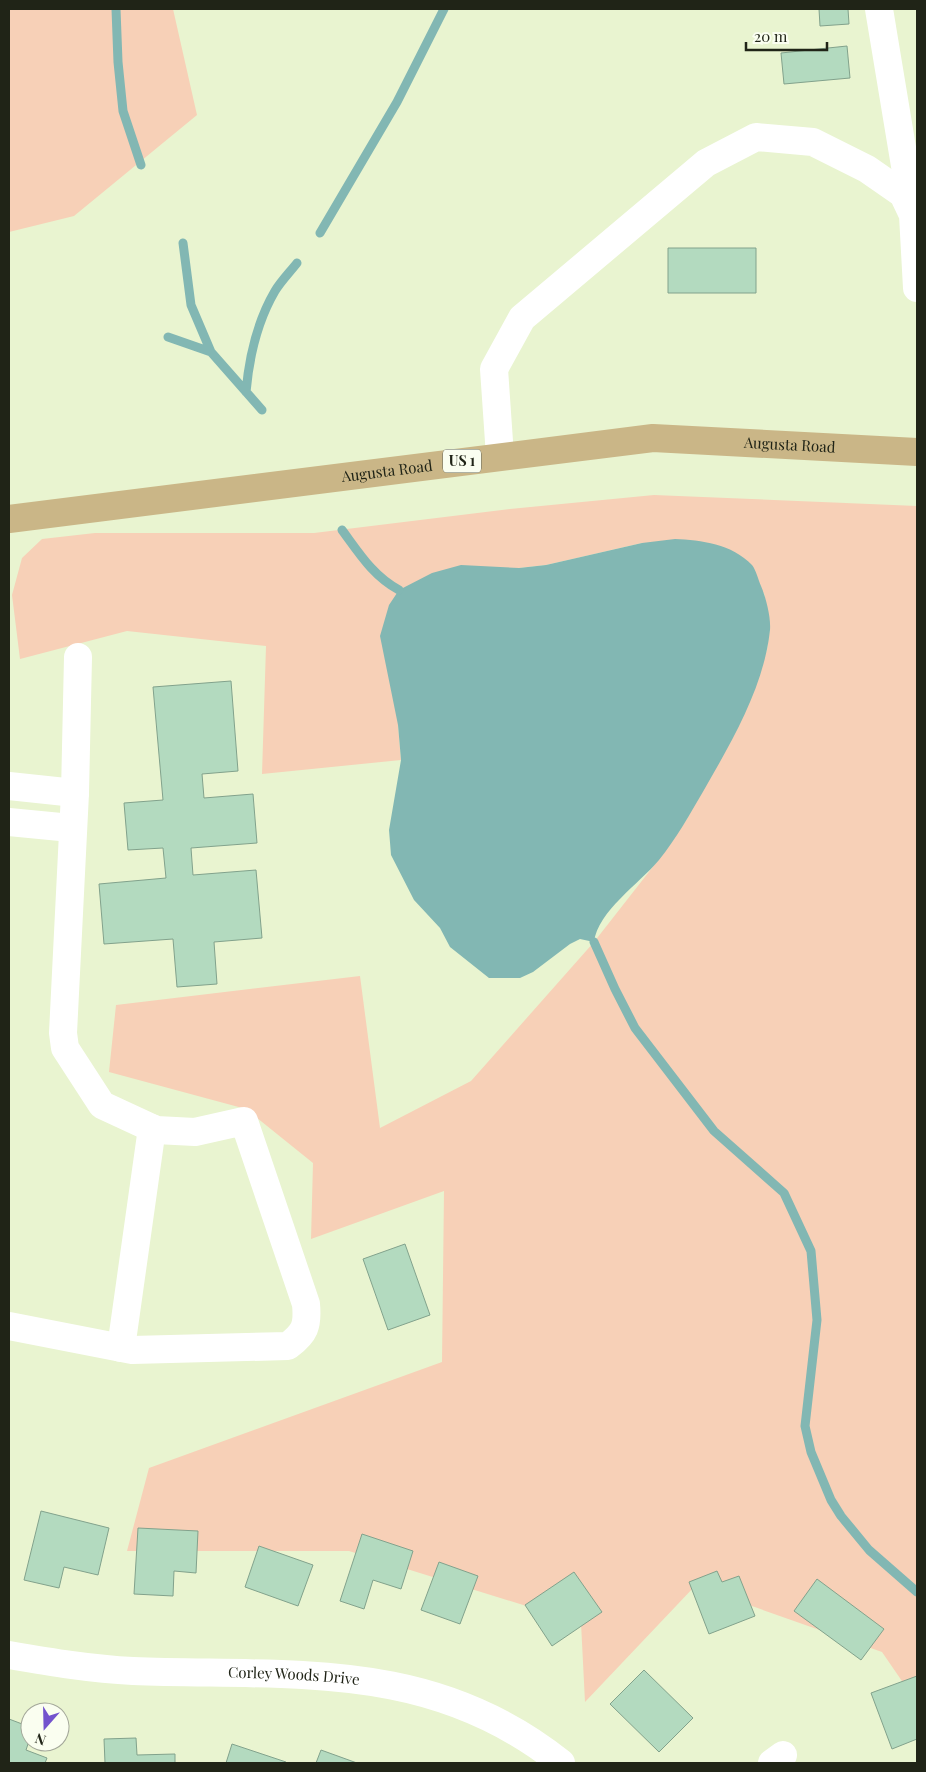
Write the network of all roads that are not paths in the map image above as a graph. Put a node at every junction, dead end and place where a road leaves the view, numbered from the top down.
1 (879, 9) edge
2 (913, 215) junction
3 (917, 288) edge
4 (917, 452) edge
5 (500, 456) junction
6 (9, 519) edge
7 (78, 656) dead end
8 (9, 786) edge
9 (74, 793) junction
10 (9, 822) edge
11 (71, 828) junction
12 (152, 1128) junction
13 (9, 1326) edge
14 (121, 1348) junction
15 (9, 1655) edge
16 (561, 1763) edge

1 - 2 street
2 - 3 street
2 - 5 street
4 - 5 main road, Augusta Road / US 1
5 - 6 main road, Augusta Road / US 1
7 - 9 street
8 - 9 street
9 - 11 street
10 - 11 street
11 - 12 street
12 - 14 street
12 - 14 street
13 - 14 street
15 - 16 street, Corley Woods Drive

